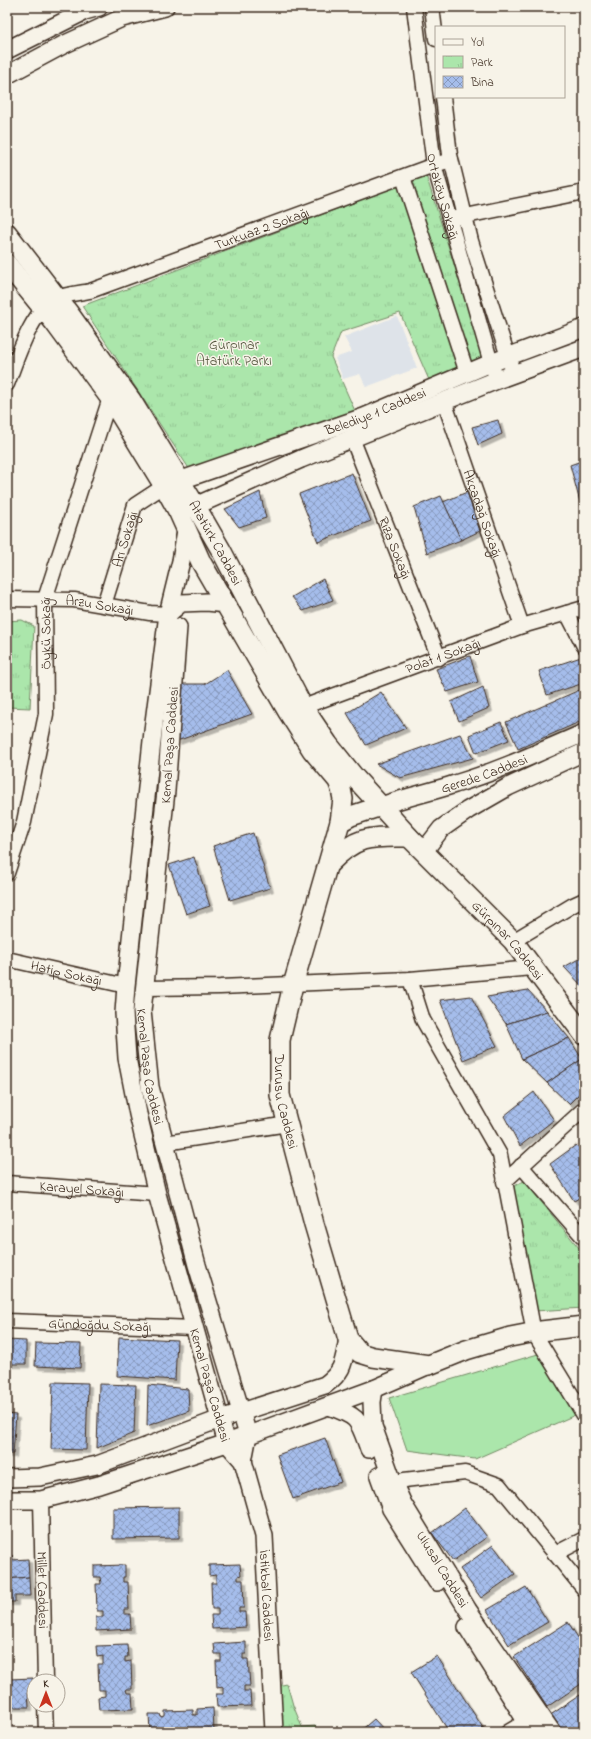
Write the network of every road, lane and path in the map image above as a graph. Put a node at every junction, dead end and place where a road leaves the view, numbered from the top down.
1 (99, 7) edge
2 (165, 7) edge
3 (414, 7) edge
4 (432, 7) edge
5 (435, 31) edge
6 (7, 50) edge
7 (7, 74) edge
8 (443, 98) edge
9 (451, 160) junction
10 (434, 165) junction
11 (403, 177) junction
12 (584, 192) edge
13 (465, 216) junction
14 (450, 220) junction
15 (7, 232) edge
16 (7, 264) edge
17 (56, 310) junction
18 (584, 328) edge
19 (584, 348) edge
20 (508, 357) junction
21 (491, 363) junction
22 (467, 373) junction
23 (514, 374) junction
24 (497, 380) junction
25 (7, 384) edge
26 (110, 398) junction
27 (444, 401) junction
28 (352, 438) junction
29 (172, 483) junction
30 (187, 516) junction
31 (210, 530) junction
32 (195, 550) junction
33 (7, 599) edge
34 (45, 600) junction
35 (226, 604) junction
36 (104, 606) junction
37 (174, 608) junction
38 (584, 608) edge
39 (567, 613) junction
40 (522, 626) junction
41 (584, 646) edge
42 (439, 658) junction
43 (303, 707) junction
44 (584, 733) edge
45 (584, 752) edge
46 (381, 806) junction
47 (340, 822) junction
48 (409, 837) junction
49 (424, 851) junction
50 (330, 863) junction
51 (7, 873) edge
52 (584, 900) edge
53 (513, 941) junction
54 (7, 959) edge
55 (532, 968) junction
56 (410, 979) junction
57 (293, 985) junction
58 (126, 986) junction
59 (145, 988) junction
60 (584, 1035) edge
61 (584, 1109) edge
62 (288, 1124) junction
63 (165, 1143) junction
64 (521, 1166) junction
65 (504, 1182) junction
66 (7, 1183) edge
67 (157, 1194) junction
68 (584, 1238) edge
69 (7, 1321) edge
70 (584, 1326) edge
71 (194, 1328) junction
72 (534, 1333) junction
73 (348, 1339) junction
74 (429, 1365) junction
75 (374, 1389) junction
76 (329, 1406) junction
77 (240, 1413) junction
78 (584, 1415) edge
79 (220, 1419) junction
80 (248, 1435) junction
81 (227, 1443) junction
82 (243, 1461) junction
83 (40, 1477) junction
84 (7, 1478) edge
85 (389, 1486) junction
86 (7, 1500) edge
87 (41, 1500) junction
88 (584, 1540) edge
89 (551, 1550) junction
90 (584, 1589) edge
91 (45, 1673) edge
92 (46, 1713) edge
93 (533, 1722) edge
94 (46, 1732) edge
95 (274, 1732) edge
96 (508, 1732) edge
97 (552, 1732) edge

1 - 6 street
2 - 7 street
3 - 10 street, Ortaköy Sokağı
4 - 5 street
8 - 9 street, Ortaköy Sokağı
9 - 10 street, Turkuaz 2 Sokağı
9 - 13 street, Ortaköy Sokağı
10 - 11 street, Turkuaz 2 Sokağı
10 - 14 street, Ortaköy Sokağı
11 - 17 street, Turkuaz 2 Sokağı
11 - 22 street
12 - 13 street
13 - 14 street
13 - 20 street, Ortaköy Sokağı
14 - 21 street, Ortaköy Sokağı
15 - 17 main road, Atatürk Caddesi
16 - 17 main road, Atatürk Caddesi
17 - 25 street
17 - 26 main road, Atatürk Caddesi
17 - 29 main road, Atatürk Caddesi
18 - 20 street, Belediye 1 Caddesi
19 - 23 street, Belediye 1 Caddesi
20 - 21 street, Belediye 1 Caddesi
20 - 23 street, Ortaköy Sokağı
21 - 22 street, Belediye 1 Caddesi
21 - 24 street, Ortaköy Sokağı
22 - 29 street, Belediye 1 Caddesi
23 - 24 street, Belediye 1 Caddesi
24 - 27 street, Belediye 1 Caddesi
26 - 29 main road, Atatürk Caddesi
26 - 34 street, Öykü Sokağı
27 - 28 street, Belediye 1 Caddesi
27 - 40 street, Akçadağ Sokağı
28 - 30 street, Belediye 1 Caddesi
28 - 42 street, Rıza Sokağı
29 - 30 main road, Atatürk Caddesi
29 - 36 street, Arı Sokağı
30 - 31 main road, Atatürk Caddesi
30 - 32 main road, Atatürk Caddesi
30 - 37 street, Kemal Paşa Caddesi
31 - 32 street, Kemal Paşa Caddesi
31 - 43 main road, Atatürk Caddesi
32 - 35 main road, Atatürk Caddesi
32 - 37 street, Kemal Paşa Caddesi
33 - 34 street, Arzu Sokağı
34 - 36 street, Arzu Sokağı
34 - 51 street, Öykü Sokağı
35 - 37 street
35 - 47 main road, Atatürk Caddesi
36 - 37 street, Arzu Sokağı
37 - 58 street, Kemal Paşa Caddesi
37 - 59 street, Kemal Paşa Caddesi
38 - 39 street, Polat 1 Sokağı
39 - 40 street, Polat 1 Sokağı
39 - 41 street
40 - 42 street, Polat 1 Sokağı
42 - 43 street, Polat 1 Sokağı
43 - 46 main road, Atatürk Caddesi
44 - 46 street, Gerede Caddesi
45 - 49 street, Gerede Caddesi
46 - 47 main road
46 - 48 main road, Atatürk Caddesi
47 - 50 main road, Atatürk Caddesi
48 - 49 main road, Atatürk Caddesi
48 - 50 main road
49 - 53 main road, Gürpınar Caddesi
50 - 57 main road, Durusu Caddesi
52 - 53 street
53 - 55 main road, Gürpınar Caddesi
54 - 58 street, Hatip Sokağı
55 - 56 street
55 - 60 main road, Gürpınar Caddesi
56 - 57 street
56 - 65 street
57 - 59 street
57 - 62 main road, Durusu Caddesi
58 - 59 street
58 - 67 street, Kemal Paşa Caddesi
59 - 63 street, Kemal Paşa Caddesi
61 - 64 street
62 - 63 street
62 - 73 main road, Durusu Caddesi
63 - 77 street, Kemal Paşa Caddesi
64 - 65 street
64 - 68 street
65 - 72 street
66 - 67 street, Karayel Sokağı
67 - 71 street, Kemal Paşa Caddesi
69 - 71 street, Gündoğdu Sokağı
70 - 72 main road
71 - 79 street, Kemal Paşa Caddesi
72 - 74 main road
72 - 78 street
73 - 74 main road
73 - 77 street
74 - 75 street
75 - 76 street
75 - 85 street
76 - 80 street
76 - 85 street
77 - 79 street
77 - 80 street, Kemal Paşa Caddesi
79 - 81 street, Kemal Paşa Caddesi
79 - 83 street
80 - 81 street
80 - 82 street, Kemal Paşa Caddesi
81 - 82 street, Kemal Paşa Caddesi
81 - 87 street
82 - 95 street, İstikbal Caddesi
83 - 84 street
83 - 87 street
85 - 89 street
85 - 93 street
86 - 87 street
87 - 91 street, Millet Caddesi
88 - 89 street
89 - 90 street
92 - 94 street
93 - 96 street
93 - 97 street

